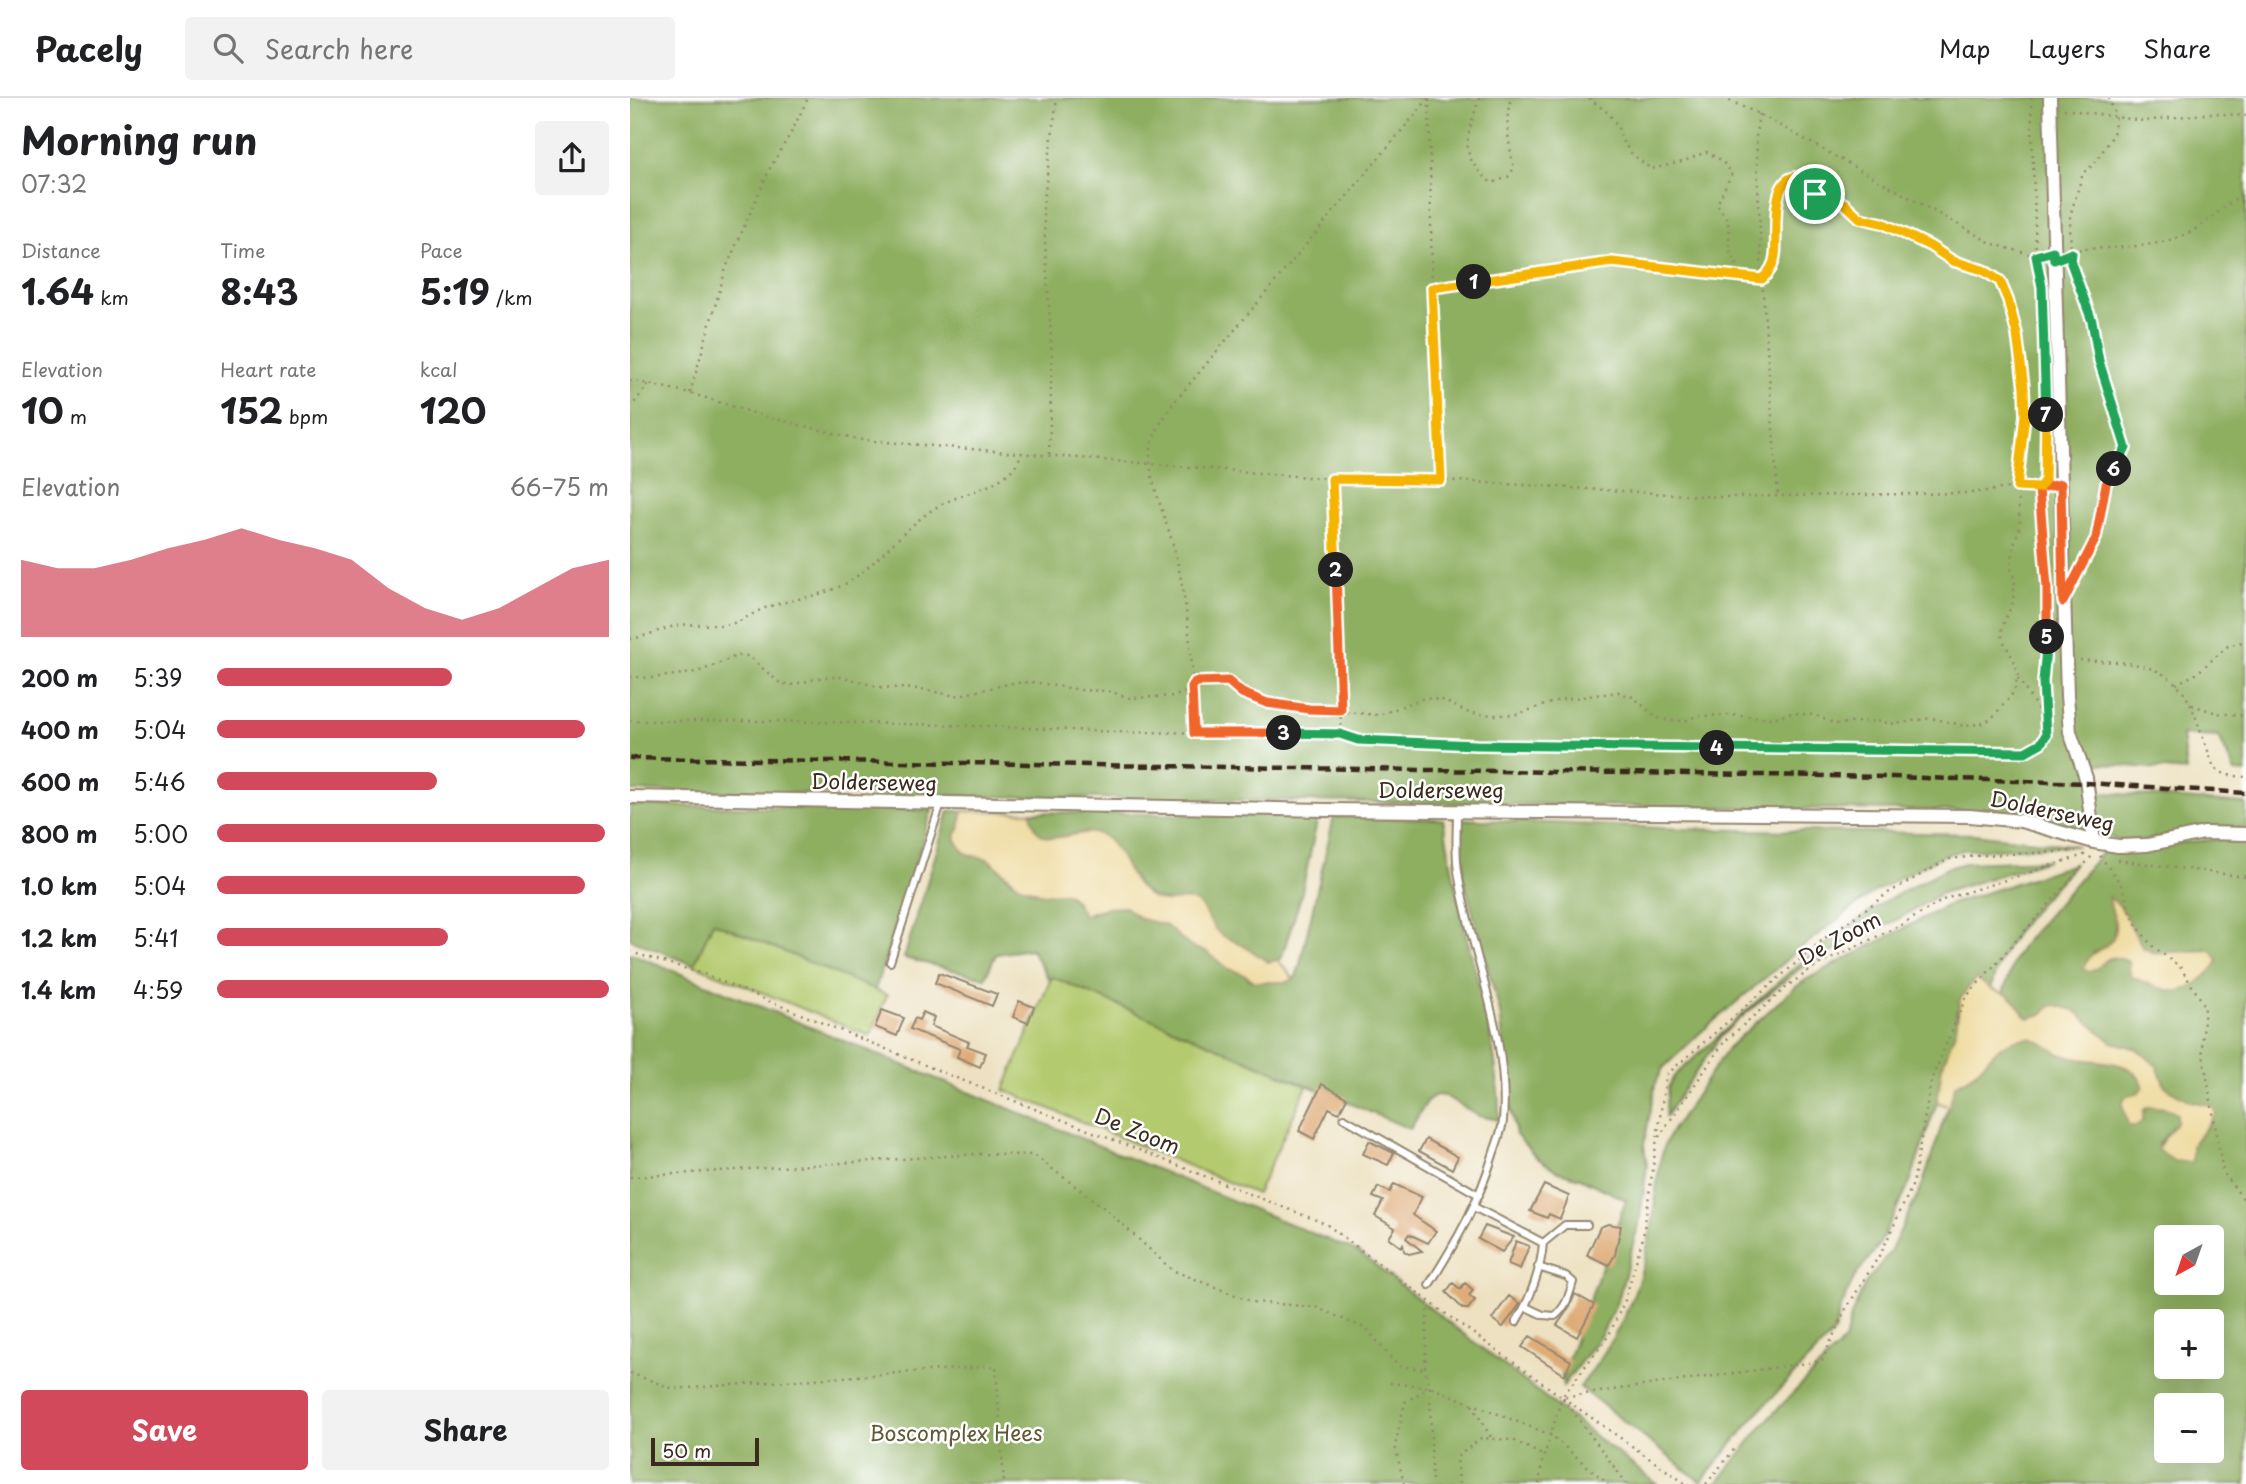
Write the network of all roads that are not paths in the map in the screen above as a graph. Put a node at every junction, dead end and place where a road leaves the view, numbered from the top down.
1 (2050, 103) edge
2 (630, 797) edge
3 (941, 803) junction
4 (1457, 810) junction
5 (2246, 834) edge
6 (2095, 846) junction
7 (890, 961) dead end
8 (1344, 1118) dead end
9 (1479, 1195) junction
10 (1474, 1207) junction
11 (1587, 1225) dead end
12 (1543, 1243) junction
13 (1538, 1267) junction
14 (1429, 1285) dead end
15 (1527, 1307) junction
16 (1517, 1322) dead end

1 - 6 street
2 - 3 street, Dolderseweg
3 - 4 street, Dolderseweg
3 - 7 lane
4 - 6 street, Dolderseweg
4 - 9 lane
5 - 6 street, Dolderseweg
8 - 9 lane
9 - 10 lane
10 - 12 lane
10 - 14 lane
11 - 12 lane
12 - 13 lane
13 - 15 lane
13 - 15 lane
15 - 16 lane

